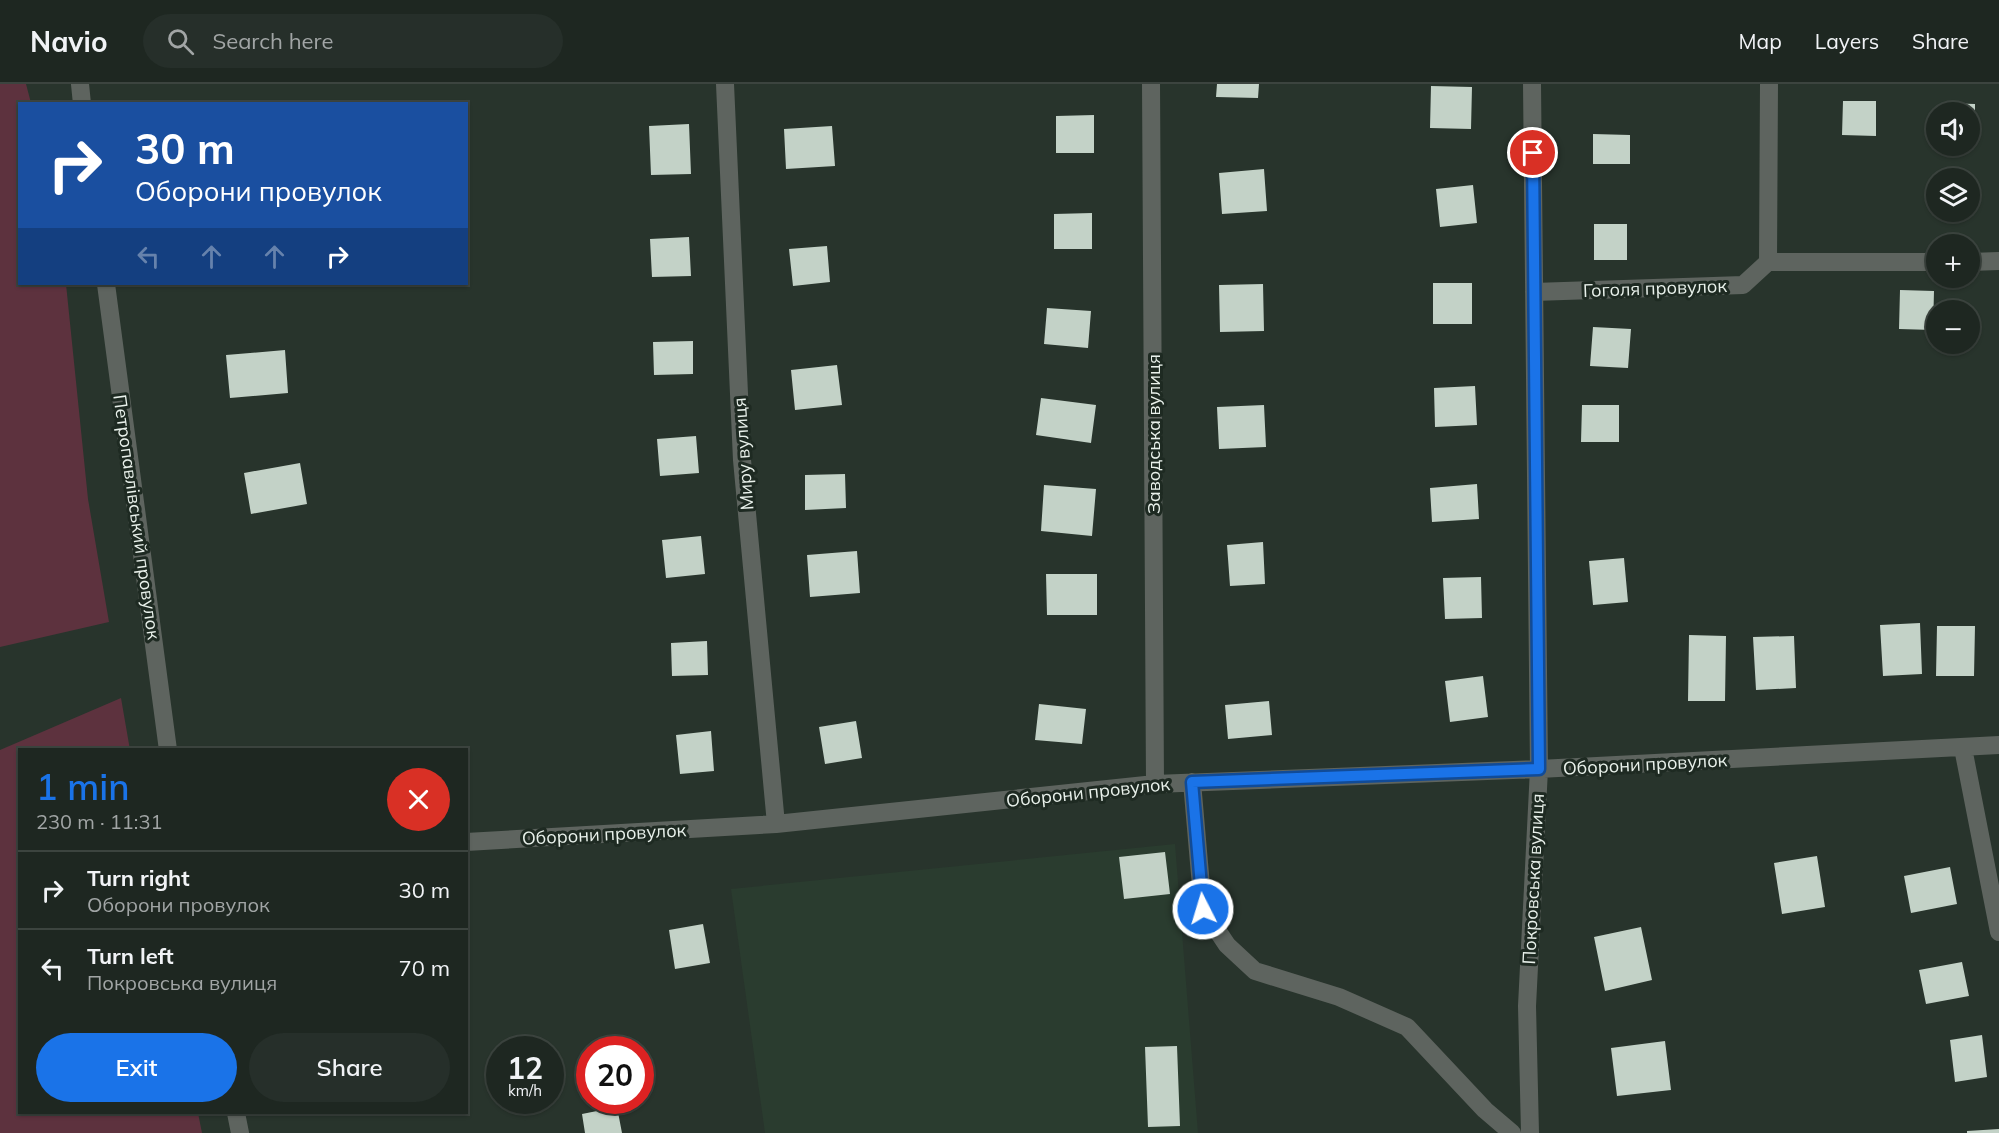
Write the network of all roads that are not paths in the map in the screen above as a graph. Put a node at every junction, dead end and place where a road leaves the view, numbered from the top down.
1 (80, 84) edge
2 (725, 84) edge
3 (1150, 84) edge
4 (1532, 84) edge
5 (1769, 84) edge
6 (82, 102) edge
7 (1999, 261) edge
8 (1768, 262) junction
9 (1926, 262) edge
10 (1980, 262) edge
11 (106, 285) edge
12 (1534, 292) junction
13 (1999, 746) edge
14 (1963, 747) junction
15 (168, 748) edge
16 (1539, 769) junction
17 (1192, 782) junction
18 (1155, 784) junction
19 (776, 824) junction
20 (468, 842) edge
21 (1999, 932) edge
22 (236, 1114) edge
23 (240, 1133) edge
24 (1512, 1133) edge
25 (1530, 1133) edge

1 - 6 street
2 - 19 street, Миру вулиця
3 - 18 street, Заводська вулиця
4 - 12 street, Покровська вулиця
5 - 8 street
7 - 10 street
8 - 9 street
8 - 12 street, Гоголя провулок
11 - 15 street, Петропавлівський провулок
12 - 16 street, Покровська вулиця
13 - 14 street, Оборони провулок
14 - 16 street, Оборони провулок
14 - 21 street
16 - 17 street, Оборони провулок
16 - 25 street, Покровська вулиця
17 - 18 street, Оборони провулок
17 - 24 street
18 - 19 street, Оборони провулок
19 - 20 street, Оборони провулок
22 - 23 street

